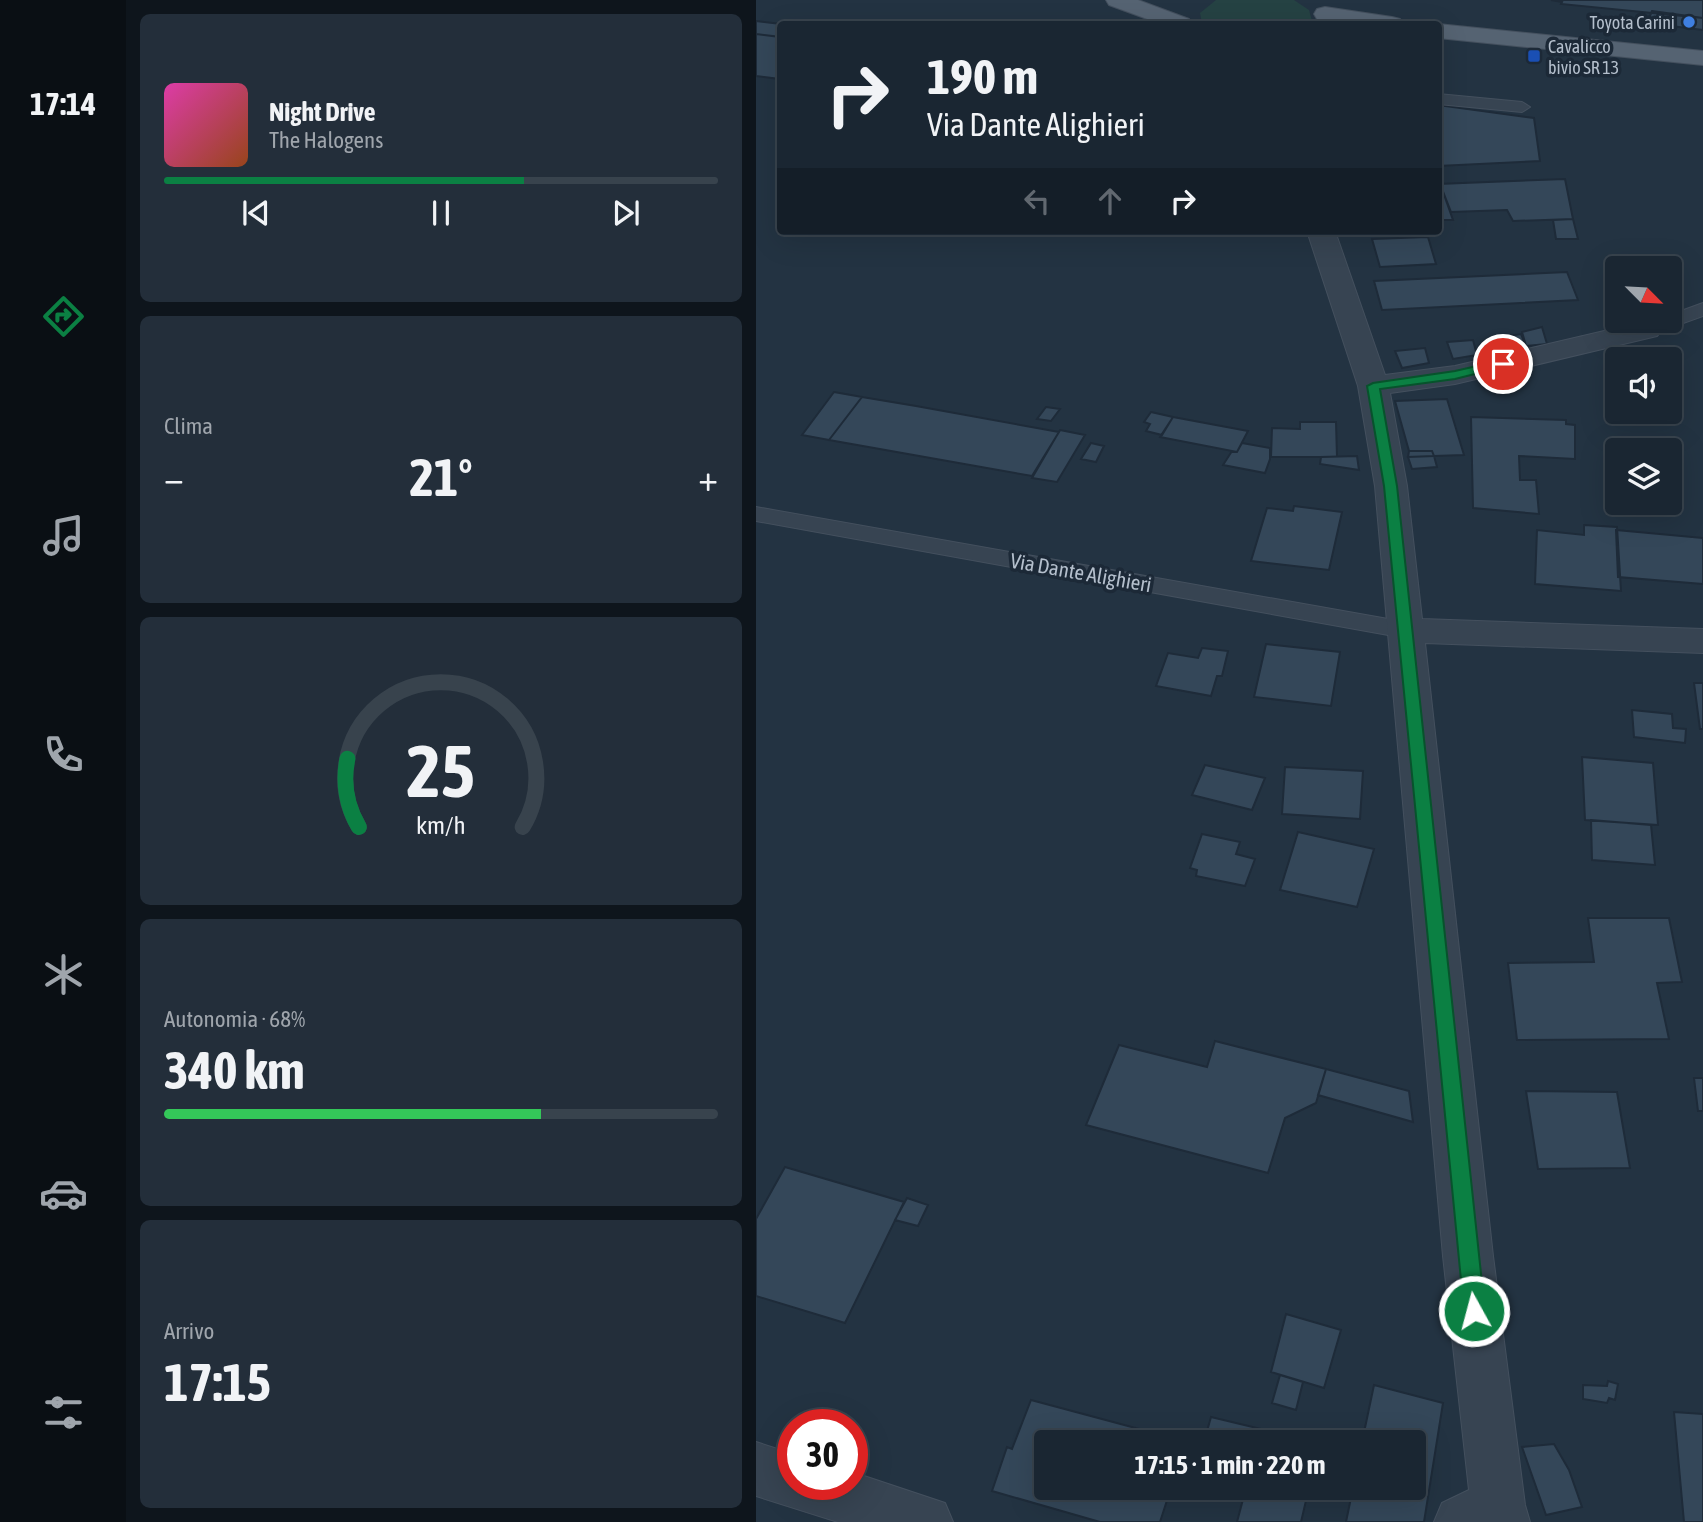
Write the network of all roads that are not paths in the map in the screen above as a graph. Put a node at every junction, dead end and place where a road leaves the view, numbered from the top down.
1 (1117, 0) edge
2 (1320, 13) edge
3 (1184, 18) edge
4 (1372, 21) edge
5 (1443, 32) edge
6 (1703, 58) edge
7 (1442, 99) edge
8 (1522, 107) dead end
9 (1322, 235) edge
10 (1703, 309) edge
11 (1682, 317) edge
12 (1634, 333) edge
13 (1373, 386) junction
14 (757, 513) edge
15 (1405, 630) junction
16 (1703, 641) edge
17 (756, 1469) edge
18 (777, 1476) edge
19 (855, 1500) edge
20 (1487, 1516) edge
21 (926, 1522) edge

1 - 3 main road
2 - 4 main road
5 - 6 main road
7 - 8 lane
9 - 13 street
10 - 11 lane
12 - 13 street
13 - 15 street
14 - 15 lane, Via Dante Alighieri
15 - 16 street, Via Dante Alighieri
15 - 20 street
17 - 18 street
19 - 21 street

